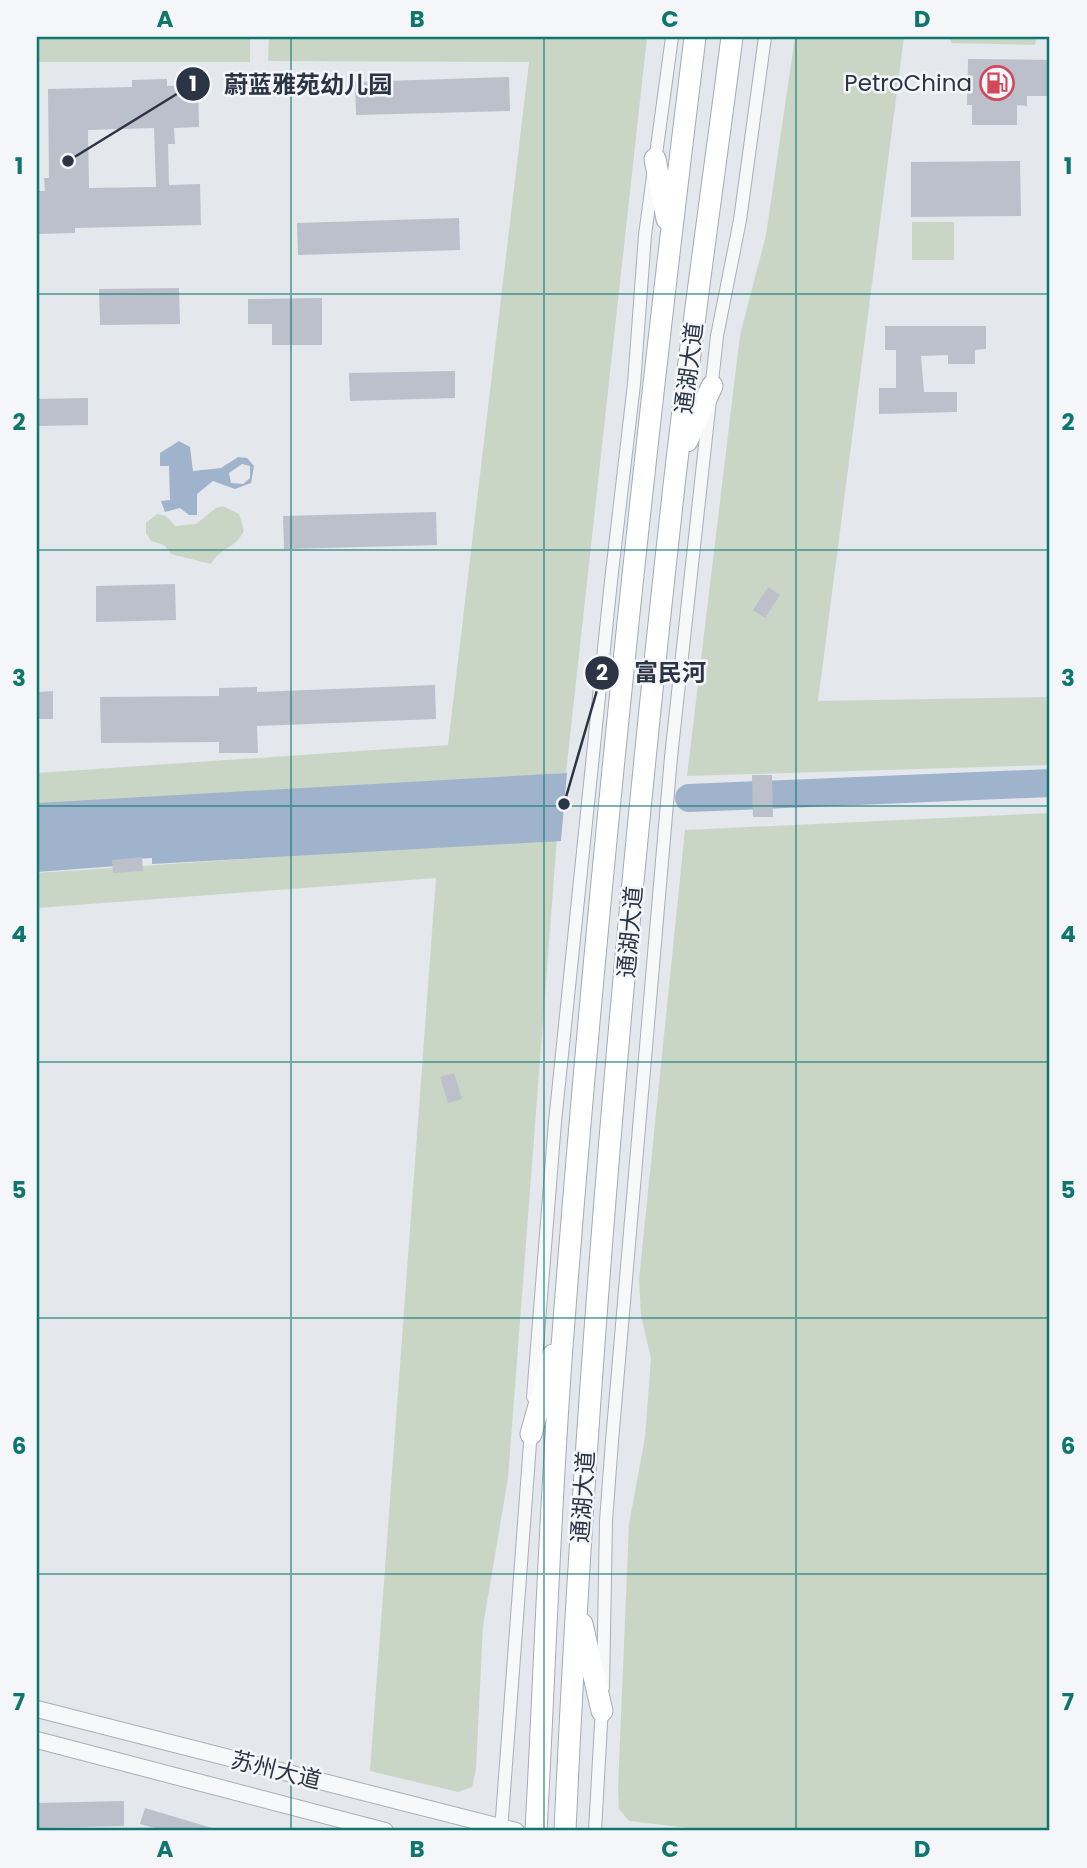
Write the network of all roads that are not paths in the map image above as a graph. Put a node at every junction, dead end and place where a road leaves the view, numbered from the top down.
1 (672, 37) edge
2 (695, 37) edge
3 (732, 37) edge
4 (765, 37) edge
5 (656, 159) junction
6 (670, 238) junction
7 (712, 386) junction
8 (677, 462) junction
9 (564, 1313) junction
10 (531, 1434) junction
11 (576, 1600) junction
12 (37, 1709) edge
13 (602, 1711) junction
14 (37, 1740) edge
15 (506, 1830) edge
16 (385, 1831) edge
17 (536, 1831) edge
18 (565, 1831) edge
19 (595, 1831) edge

1 - 5 street
2 - 6 main road, 通湖大道
3 - 8 main road, 通湖大道
4 - 7 street
5 - 6 main road
5 - 10 street
6 - 9 main road, 通湖大道
7 - 8 main road
7 - 13 street
8 - 11 main road, 通湖大道
9 - 10 main road
9 - 17 main road, 通湖大道
10 - 15 street
11 - 13 main road
11 - 18 main road, 通湖大道
12 - 15 street, 苏州大道
13 - 19 street
14 - 16 street, 苏州大道

